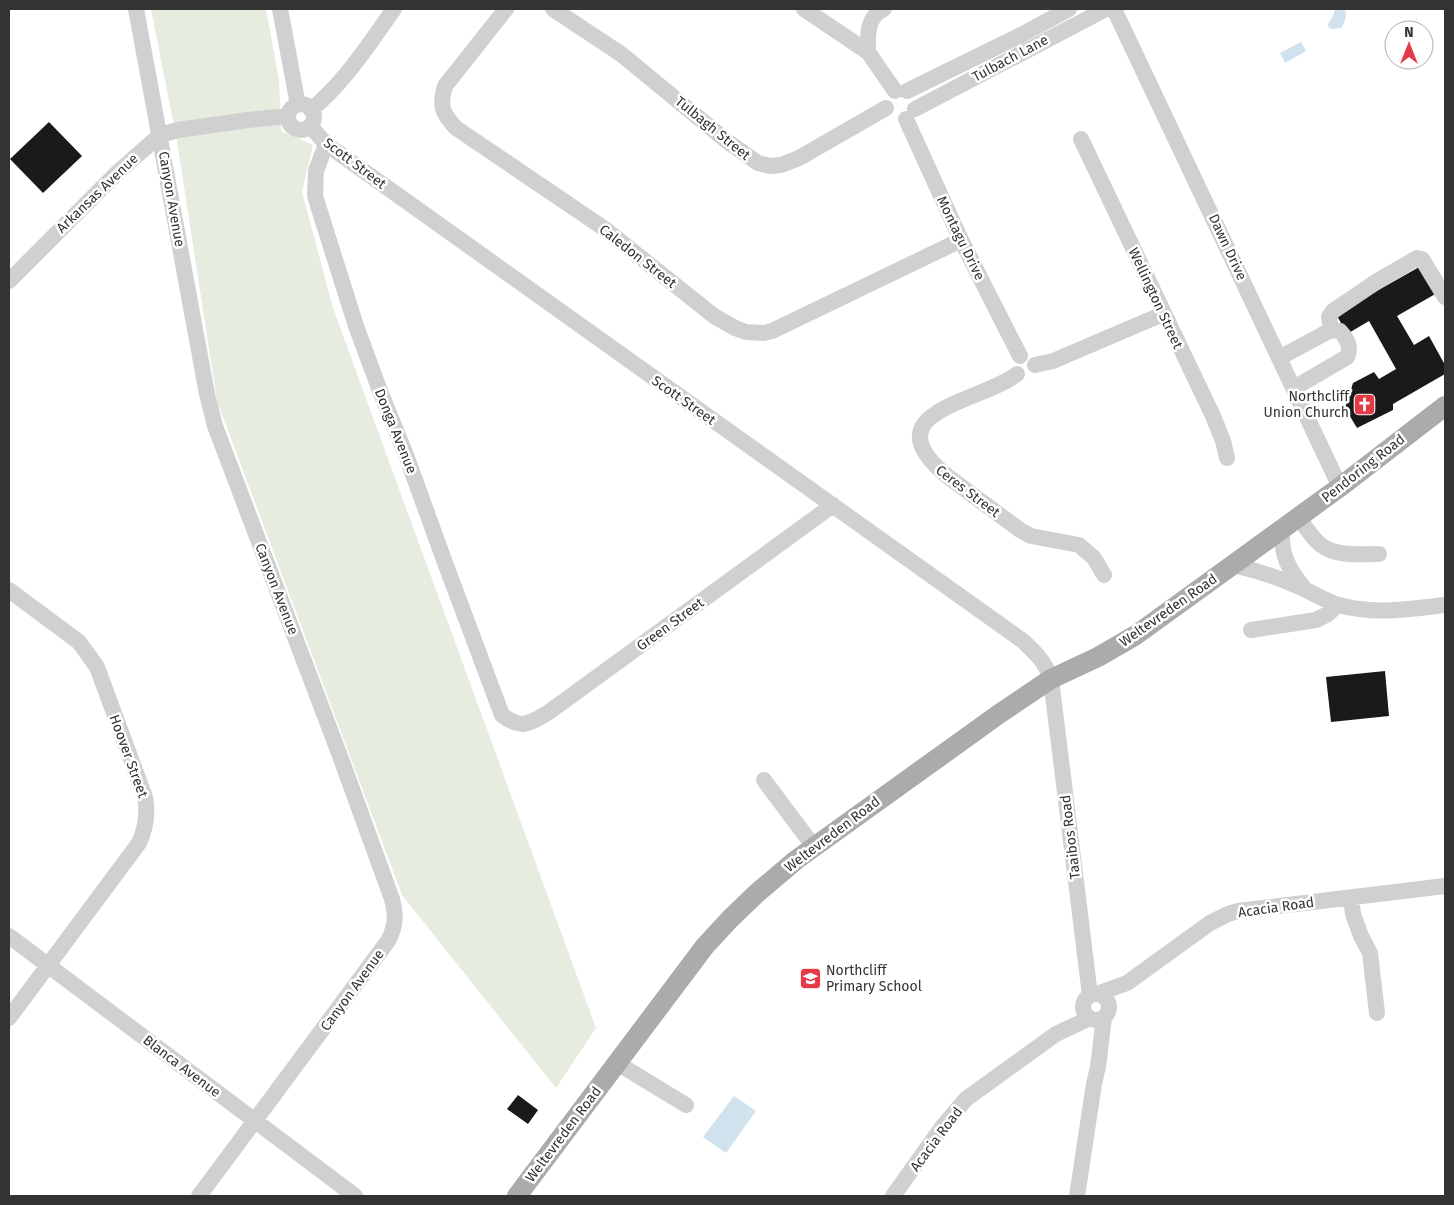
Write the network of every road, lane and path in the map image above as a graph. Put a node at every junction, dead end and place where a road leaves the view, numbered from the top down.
1 (136, 9) edge
2 (280, 9) edge
3 (394, 9) edge
4 (506, 9) edge
5 (553, 9) edge
6 (804, 9) edge
7 (884, 9) edge
8 (1069, 9) edge
9 (1106, 9) edge
10 (1114, 9) edge
11 (1045, 31) junction
12 (868, 52) junction
13 (901, 91) junction
14 (886, 108) junction
15 (302, 114) junction
16 (911, 114) junction
17 (160, 135) junction
18 (1081, 139) dead end
19 (326, 144) junction
20 (961, 240) junction
21 (9, 281) edge
22 (1445, 297) edge
23 (1163, 314) junction
24 (1331, 330) junction
25 (1020, 356) junction
26 (1279, 358) junction
27 (1035, 365) junction
28 (1016, 374) junction
29 (1294, 388) junction
30 (1445, 406) edge
31 (1227, 458) dead end
32 (1340, 487) junction
33 (833, 505) junction
34 (1298, 517) junction
35 (1282, 529) junction
36 (1379, 554) dead end
37 (1231, 565) junction
38 (1104, 575) dead end
39 (1305, 589) junction
40 (9, 590) edge
41 (1337, 604) junction
42 (1445, 605) edge
43 (1251, 630) dead end
44 (1051, 679) junction
45 (502, 715) joint
46 (764, 780) dead end
47 (814, 847) junction
48 (1445, 886) edge
49 (1351, 898) junction
50 (9, 936) edge
51 (48, 965) junction
52 (1095, 1008) junction
53 (1377, 1013) dead end
54 (9, 1018) edge
55 (617, 1063) junction
56 (686, 1105) dead end
57 (255, 1122) junction
58 (199, 1196) edge
59 (355, 1196) edge
60 (517, 1196) edge
61 (893, 1196) edge
62 (1077, 1196) edge

1 - 17 street, Canyon Avenue
2 - 15 street
3 - 15 street
4 - 20 street, Caledon Street
5 - 14 street, Tulbagh Street
6 - 12 street
7 - 12 street
8 - 11 street, Tulbach Lane
9 - 11 street, Tulbach Lane
10 - 26 street, Dawn Drive
11 - 13 street, Tulbach Lane
11 - 16 street, Tulbach Lane
12 - 13 street
13 - 14 street
13 - 16 street
14 - 16 street
15 - 17 street, Arkansas Avenue
15 - 19 street, Scott Street
16 - 20 street, Montagu Drive
17 - 21 street, Arkansas Avenue
17 - 57 street, Canyon Avenue
18 - 23 street, Wellington Street
19 - 33 street, Scott Street
19 - 45 street, Donga Avenue
20 - 25 street, Montagu Drive
22 - 24 street
23 - 27 street
23 - 31 street, Wellington Street
24 - 26 street
24 - 29 street
25 - 27 street
25 - 28 street
26 - 29 street, Dawn Drive
27 - 28 street
28 - 38 street, Ceres Street
29 - 32 street, Dawn Drive
30 - 32 main road, Pendoring Road
32 - 34 main road, Pendoring Road
33 - 44 street, Scott Street
33 - 45 street, Green Street
34 - 35 main road, Pendoring Road
34 - 36 street
35 - 37 main road, Weltevreden Road
35 - 39 street
37 - 39 street, Weltevreden Road
37 - 44 main road, Weltevreden Road
39 - 41 street, Weltevreden Road
40 - 51 street, Hoover Street
41 - 42 street, Weltevreden Road
41 - 43 street
44 - 47 main road, Weltevreden Road
44 - 52 street, Taaibos Road
46 - 47 street
47 - 55 main road, Weltevreden Road
48 - 49 street, Acacia Road
49 - 52 street, Acacia Road
49 - 53 street
50 - 51 street, Blanca Avenue
51 - 54 street, Hoover Street
51 - 57 street, Blanca Avenue
52 - 61 street, Acacia Road
52 - 62 street, Taaibos Road
55 - 56 street
55 - 60 main road, Weltevreden Road
57 - 58 street, Canyon Avenue
57 - 59 street, Blanca Avenue

